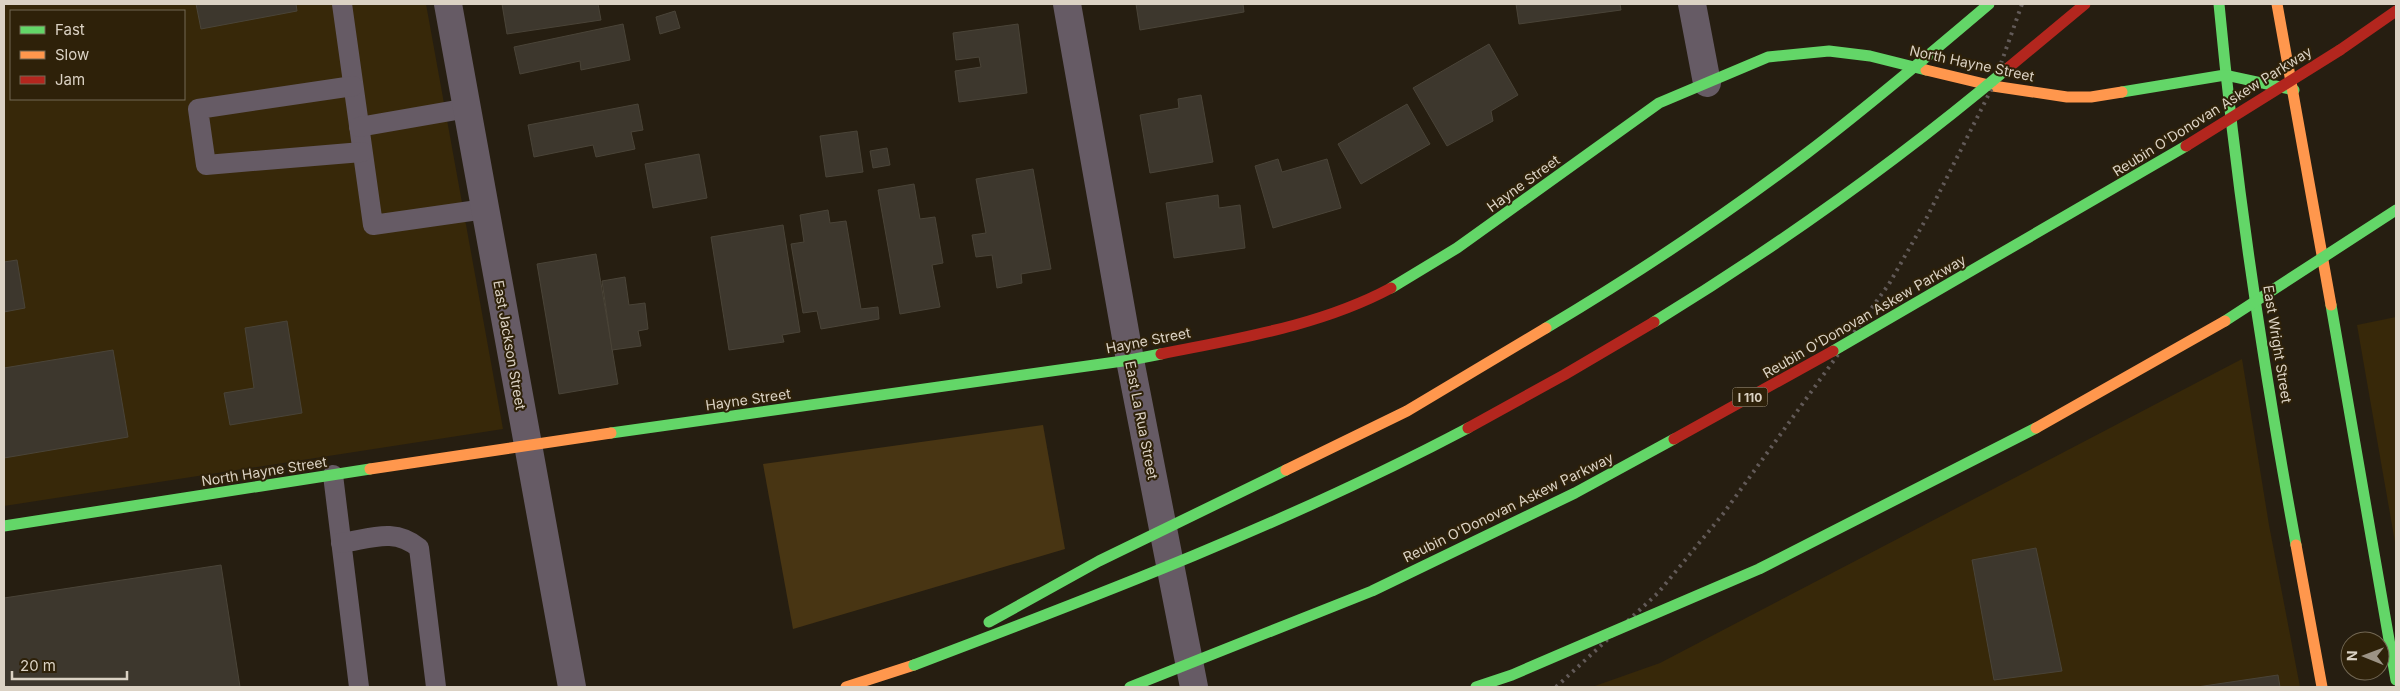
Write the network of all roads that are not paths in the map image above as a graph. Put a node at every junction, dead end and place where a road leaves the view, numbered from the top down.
1 (342, 4) edge
2 (448, 4) edge
3 (1067, 4) edge
4 (1692, 4) edge
5 (1989, 4) edge
6 (2085, 4) edge
7 (2219, 4) edge
8 (2277, 4) edge
9 (2396, 11) edge
10 (2225, 75) junction
11 (1707, 83) junction
12 (353, 86) junction
13 (2294, 90) junction
14 (468, 108) junction
15 (359, 128) junction
16 (362, 152) junction
17 (486, 209) junction
18 (2396, 210) edge
19 (1130, 360) junction
20 (528, 445) junction
21 (333, 476) junction
22 (4, 526) edge
23 (340, 543) junction
24 (914, 664) junction
25 (2396, 680) edge
26 (359, 687) edge
27 (436, 687) edge
28 (572, 687) edge
29 (846, 687) edge
30 (1130, 687) edge
31 (1194, 687) edge
32 (1476, 687) edge
33 (2322, 687) edge

1 - 12 lane
2 - 14 street, East Jackson Street
3 - 19 street, East La Rua Street
4 - 11 street
5 - 24 main road, bridge
6 - 24 main road, bridge
7 - 10 main road, East Wright Street
8 - 13 main road
9 - 30 main road, Reubin O'Donovan Askew Parkway / I 110, bridge
10 - 11 main road, North Hayne Street
10 - 13 main road, North Hayne Street
10 - 33 main road, East Wright Street
11 - 19 main road, Hayne Street
12 - 15 lane
12 - 16 lane
13 - 25 main road
14 - 15 lane
14 - 17 street, East Jackson Street
15 - 16 lane
16 - 17 lane
17 - 20 street, East Jackson Street
18 - 32 main road, bridge
19 - 20 main road, Hayne Street
19 - 31 street, East La Rua Street
20 - 21 main road, North Hayne Street
20 - 28 street, East Jackson Street
21 - 22 main road, North Hayne Street
21 - 23 lane
23 - 26 lane
23 - 27 lane
24 - 29 main road

